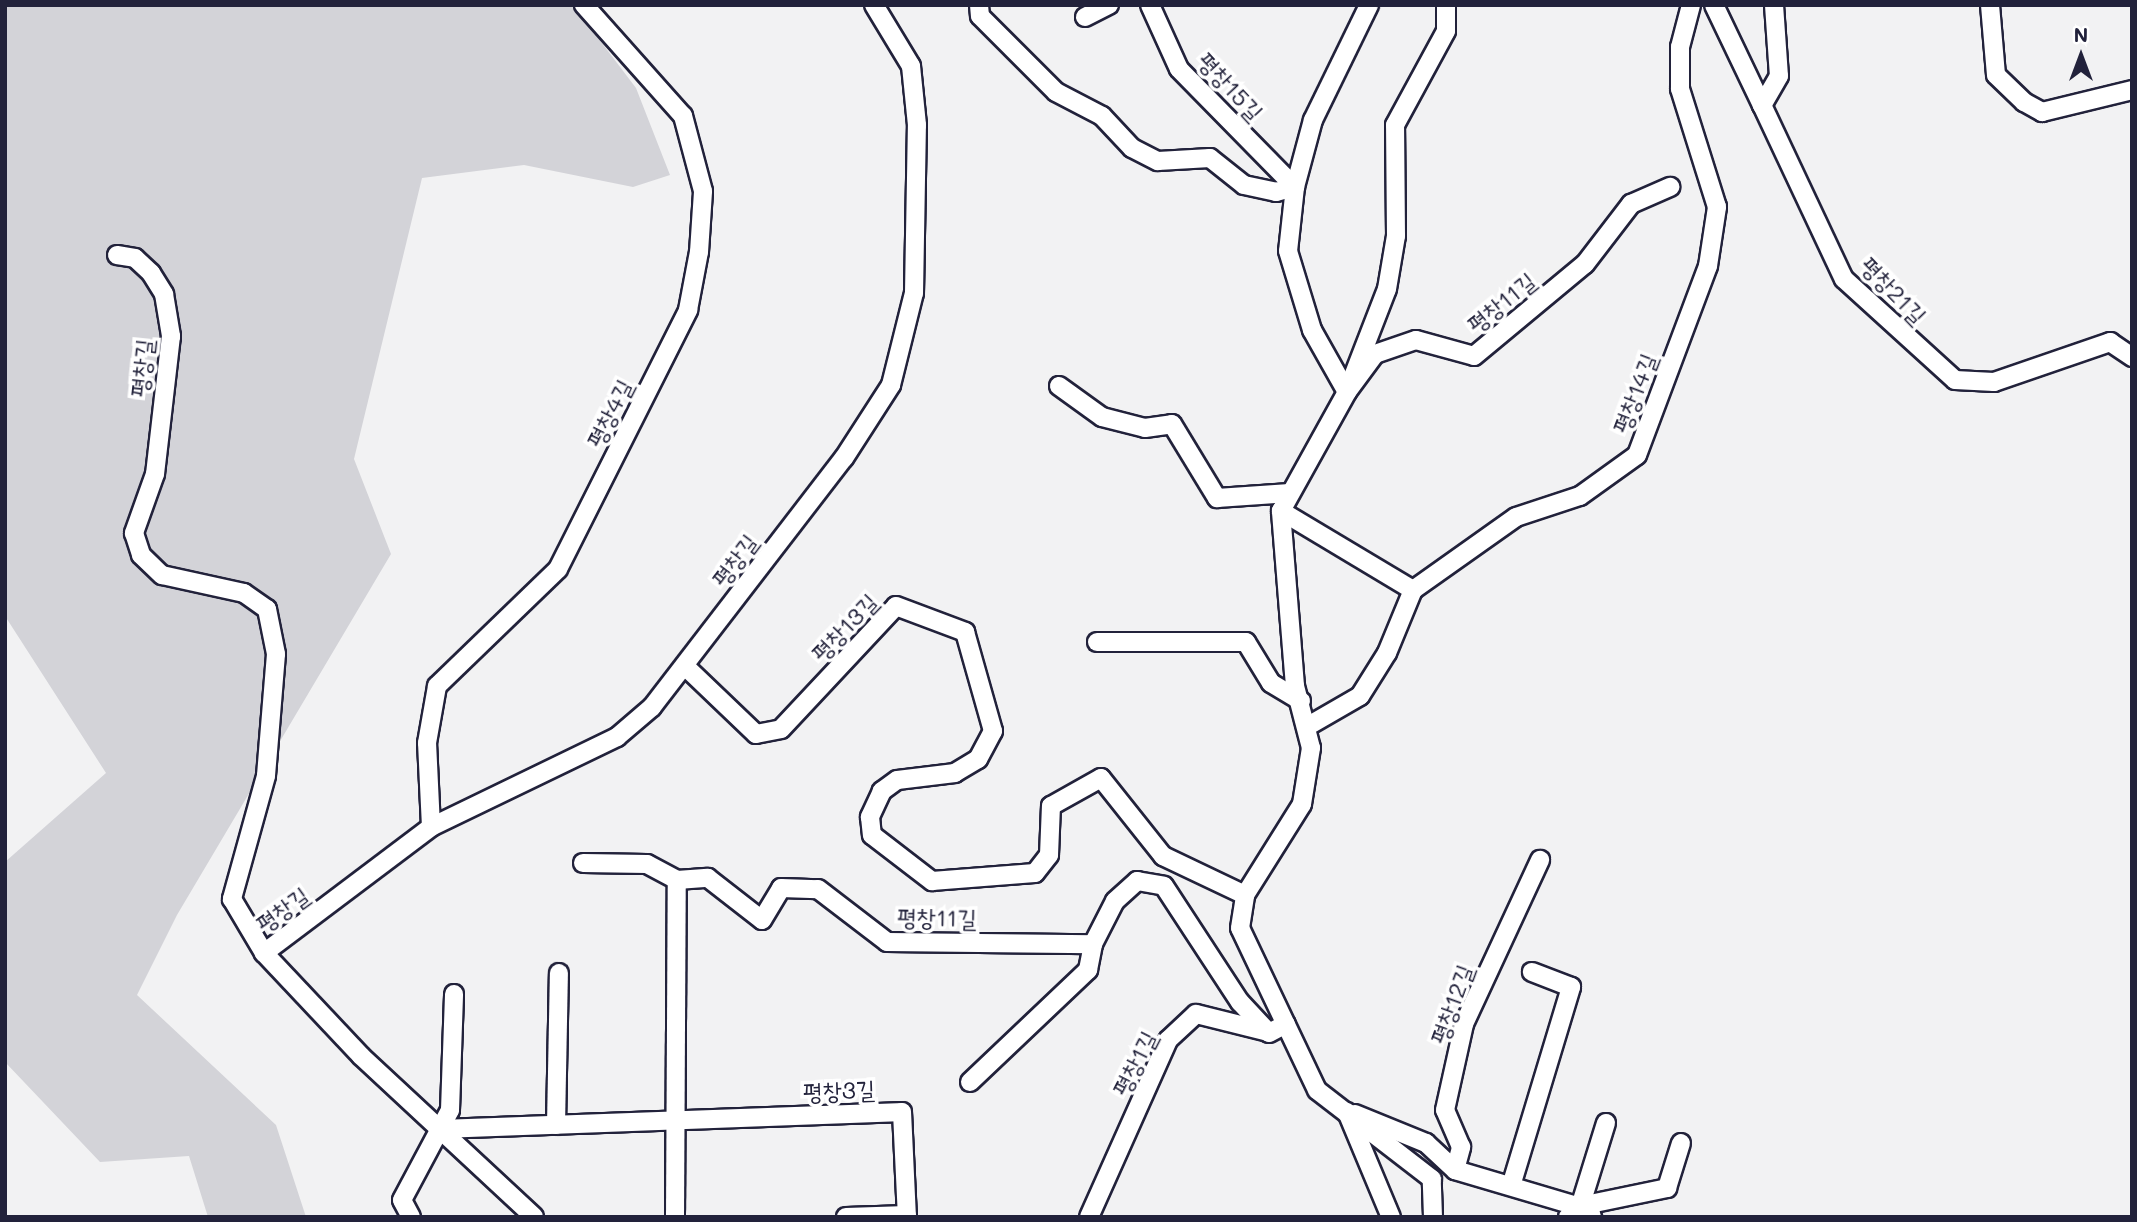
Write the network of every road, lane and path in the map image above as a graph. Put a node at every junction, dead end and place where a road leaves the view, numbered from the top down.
1 (584, 5) edge
2 (874, 5) edge
3 (979, 5) edge
4 (1109, 5) edge
5 (1150, 5) edge
6 (1369, 5) edge
7 (1446, 5) edge
8 (1691, 5) edge
9 (1714, 5) edge
10 (1774, 5) edge
11 (1990, 5) edge
12 (1085, 17) dead end
13 (2132, 90) edge
14 (1762, 105) junction
15 (1295, 187) junction
16 (1670, 187) dead end
17 (117, 255) dead end
18 (2132, 357) edge
19 (1059, 386) dead end
20 (1347, 392) junction
21 (1290, 493) junction
22 (1281, 511) junction
23 (1413, 590) junction
24 (1097, 642) dead end
25 (688, 669) junction
26 (1301, 701) junction
27 (1308, 726) junction
28 (431, 827) junction
29 (1540, 860) dead end
30 (583, 863) dead end
31 (677, 880) junction
32 (1245, 895) junction
33 (1093, 944) junction
34 (264, 953) junction
35 (1532, 972) dead end
36 (559, 973) dead end
37 (454, 994) dead end
38 (1286, 1024) junction
39 (1269, 1033) junction
40 (1306, 1066) junction
41 (971, 1082) dead end
42 (1347, 1112) junction
43 (676, 1120) junction
44 (1606, 1123) dead end
45 (556, 1125) junction
46 (443, 1129) junction
47 (1681, 1143) dead end
48 (1455, 1170) junction
49 (1511, 1186) junction
50 (1583, 1214) edge
51 (907, 1216) edge
52 (411, 1217) edge
53 (534, 1217) edge
54 (675, 1217) edge
55 (846, 1217) edge
56 (1089, 1217) edge
57 (1391, 1217) edge
58 (1433, 1217) edge

1 - 28 street, 평창4길
2 - 25 street, 평창길 / 평창길
3 - 15 street
4 - 12 street
5 - 15 street, 평창15길
6 - 15 street
7 - 20 street, 평창11길
8 - 23 street, 평창14길
9 - 14 street
10 - 14 street
11 - 13 street
14 - 18 street, 평창21길
15 - 20 street
16 - 20 street, 평창11길
17 - 34 street, 평창길 / 평창길
19 - 21 street
20 - 21 street, 평창11길
21 - 22 street, 평창11길
22 - 23 street
22 - 26 street, 평창11길
23 - 27 street
24 - 26 street
25 - 28 street, 평창길 / 평창길
25 - 32 street, 평창13길
26 - 27 street, 평창11길
27 - 32 street, 평창11길
28 - 34 street, 평창길 / 평창길
29 - 48 street, 평창12길
30 - 31 street, 평창11길
31 - 33 street, 평창11길
31 - 43 street
32 - 38 street, 평창11길
33 - 39 street
33 - 41 street
34 - 46 street, 평창길 / 평창길
35 - 49 street
36 - 45 street
37 - 46 street
38 - 39 street
38 - 40 street, 평창11길
39 - 40 street, 평창1길
39 - 56 street, 평창1길
40 - 42 street, 평창11길
42 - 48 street
42 - 57 street
42 - 58 street, 평창11길
43 - 45 street, 평창3길
43 - 51 street, 평창3길
43 - 54 street
44 - 50 street
45 - 46 street, 평창3길
46 - 52 street
46 - 53 street, 평창길 / 평창길
47 - 50 street
48 - 49 street
49 - 50 street
51 - 55 street, 평창3길

